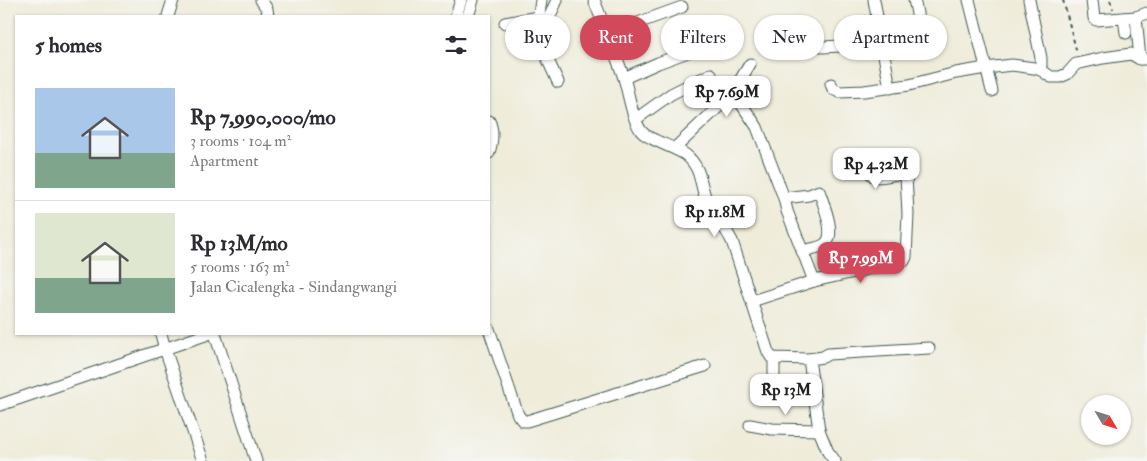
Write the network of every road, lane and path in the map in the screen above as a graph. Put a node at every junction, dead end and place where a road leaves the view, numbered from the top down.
1 (173, 0) edge
2 (261, 0) edge
3 (461, 0) edge
4 (473, 0) edge
5 (541, 0) edge
6 (557, 0) edge
7 (594, 0) edge
8 (874, 0) edge
9 (914, 0) edge
10 (971, 0) edge
11 (1029, 0) edge
12 (1063, 0) edge
13 (1092, 0) edge
14 (682, 7) dead end
15 (168, 15) edge
16 (268, 15) edge
17 (456, 15) edge
18 (468, 15) edge
19 (538, 15) edge
20 (550, 15) edge
21 (600, 15) edge
22 (877, 15) edge
23 (917, 15) edge
24 (1136, 16) edge
25 (651, 18) edge
26 (1126, 33) dead end
27 (1144, 59) edge
28 (548, 60) edge
29 (617, 60) edge
30 (666, 60) edge
31 (885, 60) edge
32 (1080, 63) junction
33 (750, 64) dead end
34 (986, 68) junction
35 (1041, 70) junction
36 (711, 74) dead end
37 (624, 78) junction
38 (558, 82) dead end
39 (831, 84) dead end
40 (890, 88) junction
41 (992, 91) dead end
42 (731, 95) junction
43 (636, 120) junction
44 (490, 124) edge
45 (490, 148) edge
46 (675, 148) junction
47 (868, 168) dead end
48 (784, 198) junction
49 (802, 251) junction
50 (814, 281) junction
51 (752, 302) junction
52 (490, 332) edge
53 (161, 335) edge
54 (205, 335) edge
55 (215, 335) edge
56 (165, 348) junction
57 (929, 348) dead end
58 (774, 358) junction
59 (809, 359) junction
60 (705, 366) dead end
61 (777, 396) dead end
62 (0, 405) edge
63 (750, 425) dead end
64 (819, 430) junction
65 (203, 461) edge
66 (256, 461) edge
67 (835, 461) edge

1 - 15 street
2 - 16 street
3 - 17 street
4 - 18 street
5 - 19 street
6 - 20 street
7 - 21 street
8 - 22 street
9 - 23 street
10 - 34 street
11 - 35 street
12 - 32 path
13 - 24 street
14 - 25 street
24 - 26 street
24 - 27 street
27 - 32 street
28 - 38 street
29 - 37 street
30 - 37 street
31 - 40 street
32 - 35 street
33 - 42 street
34 - 35 street
34 - 40 street
34 - 41 street
36 - 43 street
37 - 43 street
39 - 40 street
42 - 46 street
42 - 48 street
43 - 46 street
44 - 45 street
46 - 51 street
47 - 50 street
48 - 49 street
48 - 49 street
49 - 50 street
50 - 51 street
51 - 58 street
52 - 60 street
53 - 56 street
54 - 56 street
55 - 66 street
56 - 62 street
56 - 65 street
57 - 59 street
58 - 59 street
58 - 61 street
59 - 64 street
63 - 64 street
64 - 67 street

